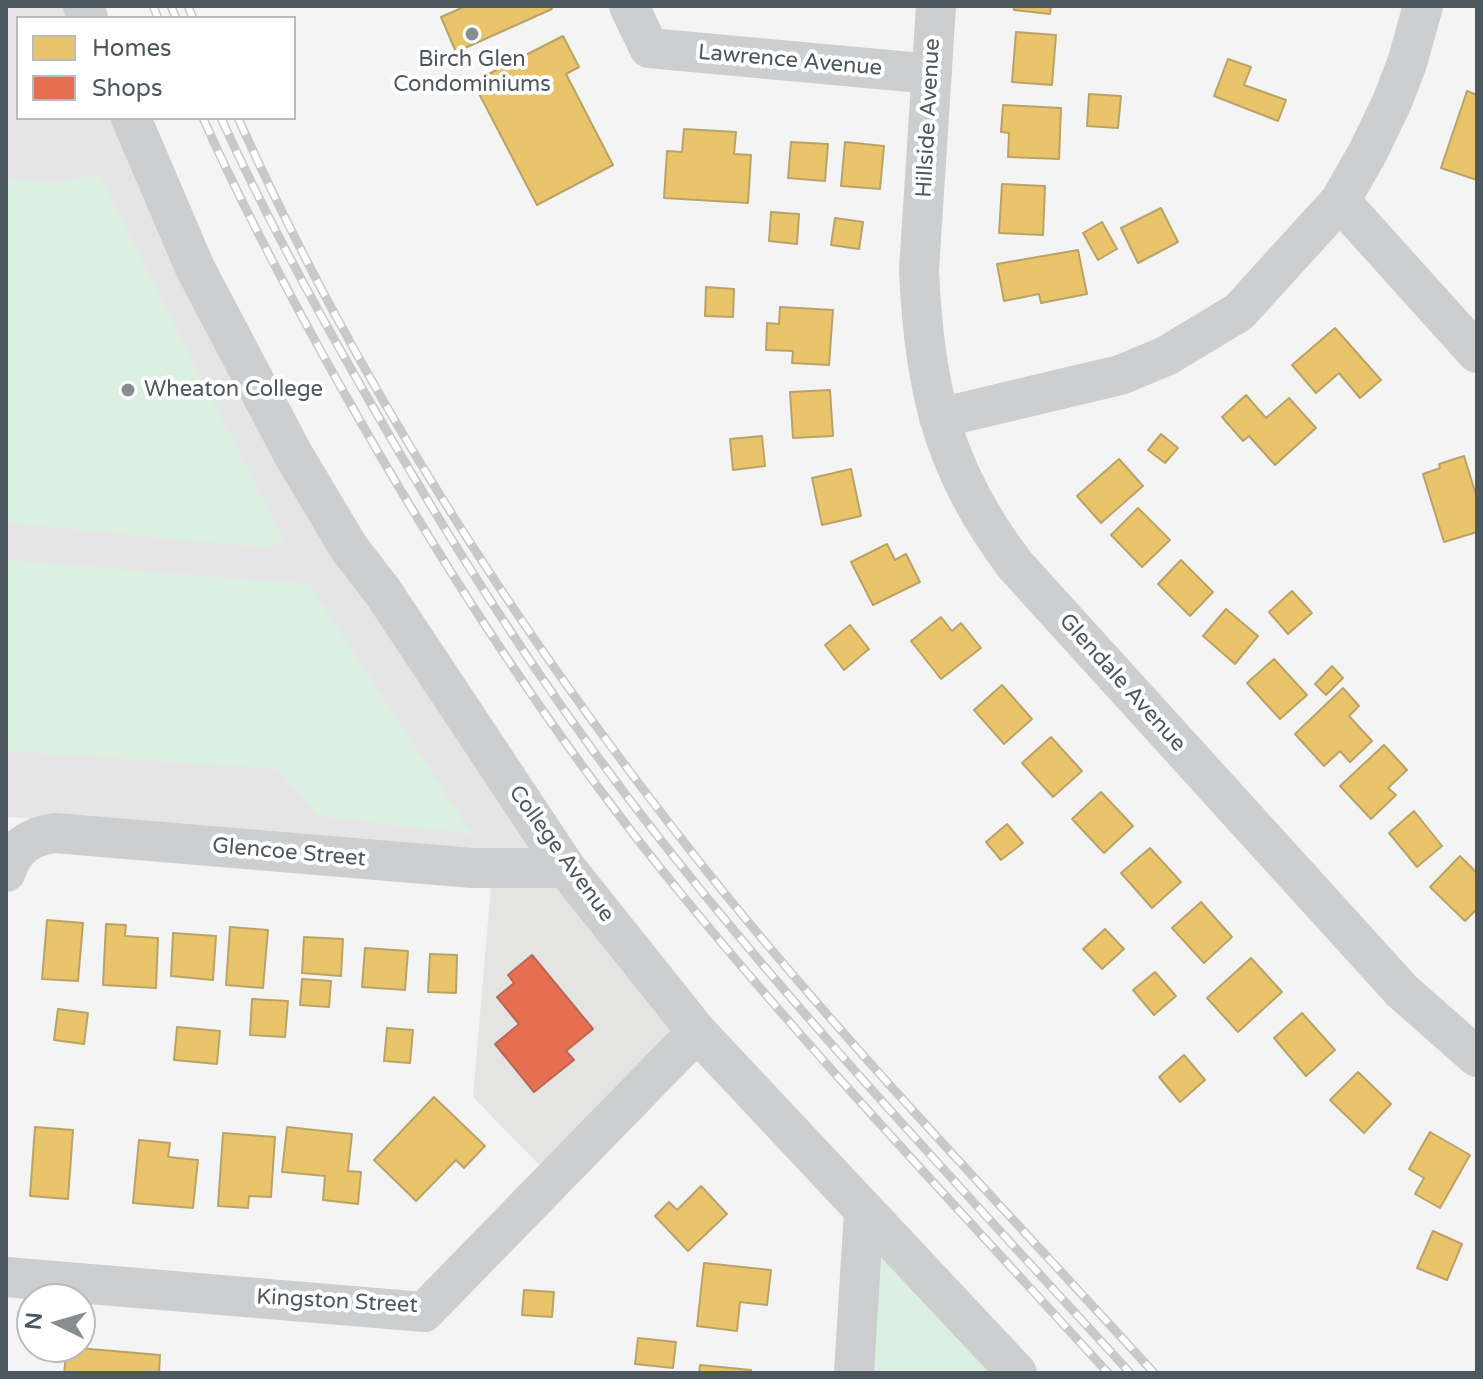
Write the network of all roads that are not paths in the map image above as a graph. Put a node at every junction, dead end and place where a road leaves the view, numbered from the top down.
1 (629, 6) edge
2 (936, 6) edge
3 (1423, 6) edge
4 (932, 74) junction
5 (132, 120) edge
6 (1340, 201) junction
7 (922, 230) joint
8 (1477, 353) edge
9 (939, 418) junction
10 (12, 860) edge
11 (566, 868) junction
12 (697, 1032) junction
13 (1477, 1057) edge
14 (864, 1211) junction
15 (6, 1277) edge
16 (854, 1373) edge
17 (1017, 1373) edge

1 - 4 street, Lawrence Avenue
2 - 4 street, Hillside Avenue
3 - 6 street
4 - 7 street, Hillside Avenue
5 - 11 street, College Avenue
6 - 8 street
6 - 9 street
7 - 9 street, Glendale Avenue
9 - 13 street, Glendale Avenue
10 - 11 street, Glencoe Street
11 - 12 street, College Avenue
12 - 14 street, College Avenue
12 - 15 street, Kingston Street
14 - 16 street
14 - 17 street, College Avenue

